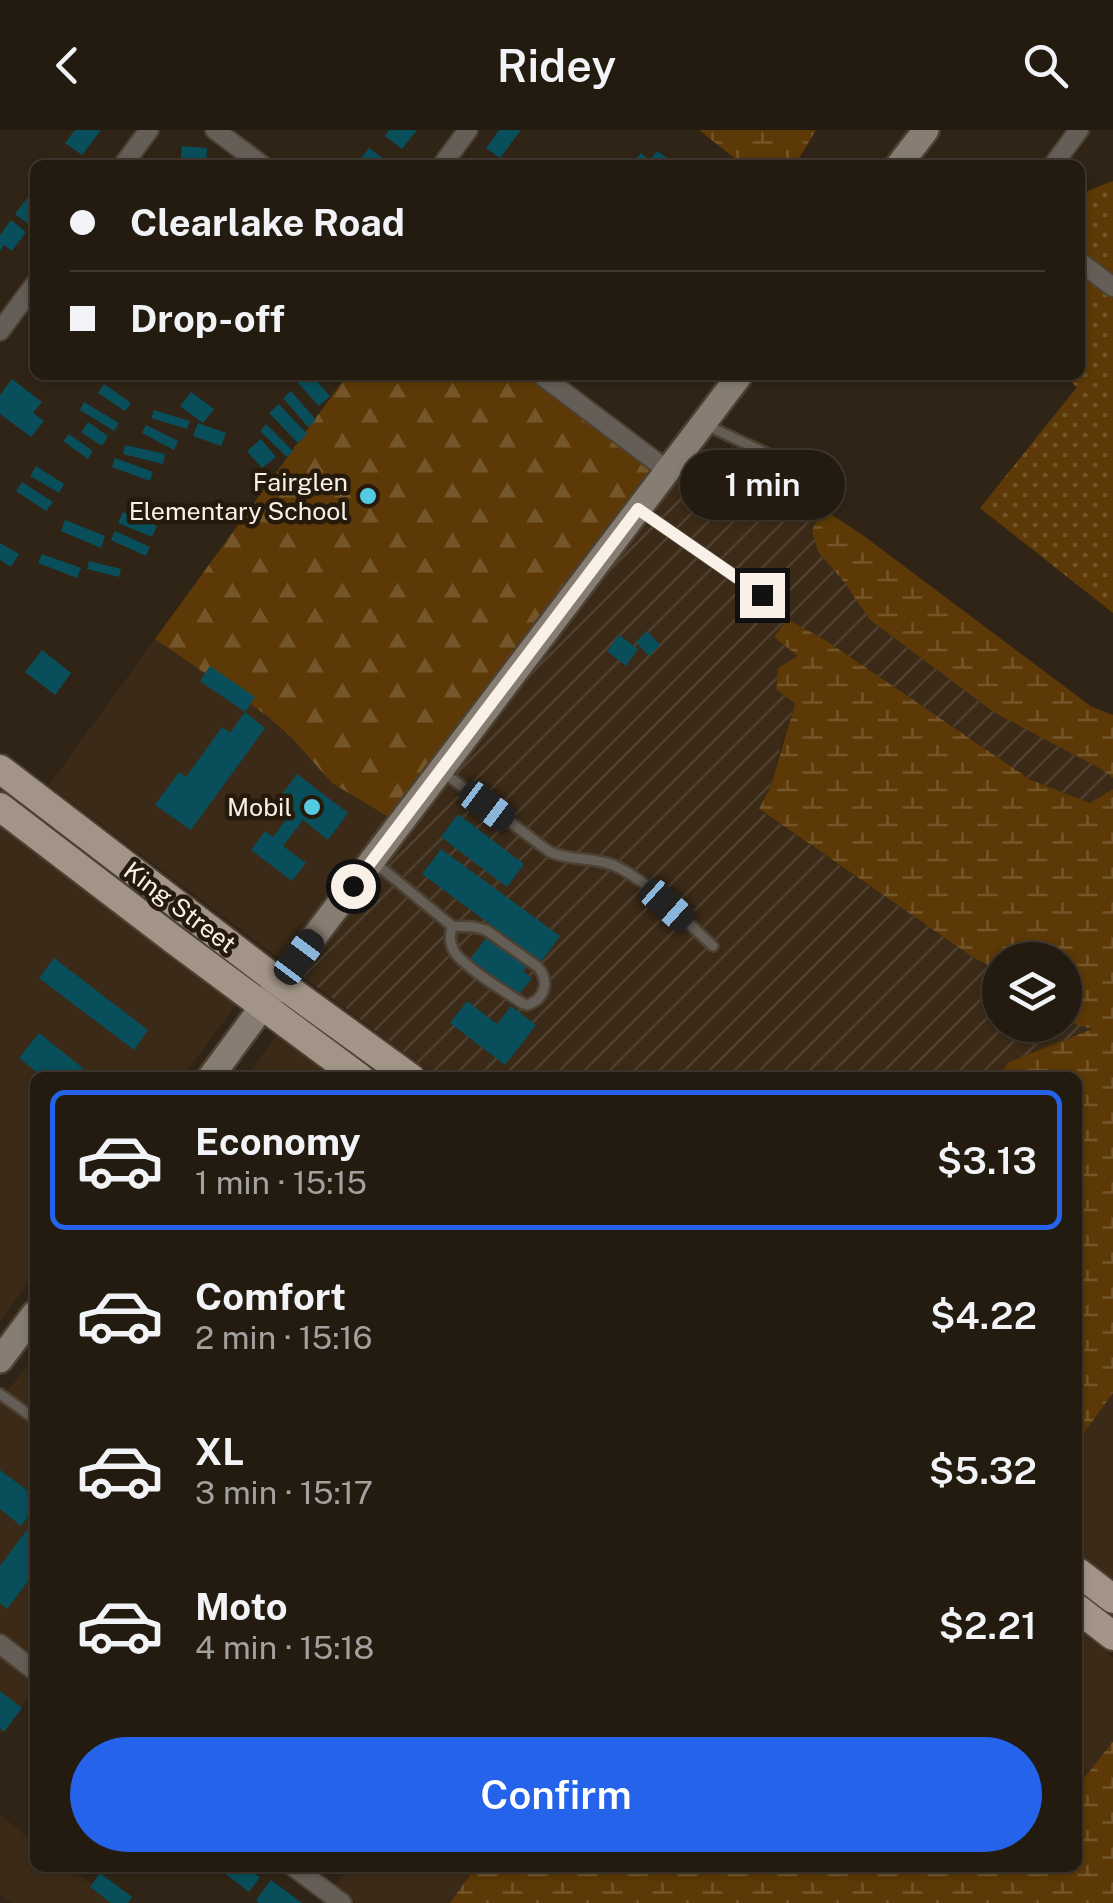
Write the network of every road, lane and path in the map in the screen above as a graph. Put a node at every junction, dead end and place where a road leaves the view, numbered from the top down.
1 (150, 130) edge
2 (215, 130) edge
3 (468, 130) edge
4 (926, 130) edge
5 (1080, 130) edge
6 (128, 160) edge
7 (255, 160) edge
8 (446, 160) edge
9 (903, 160) edge
10 (1057, 160) edge
11 (1085, 266) edge
12 (1113, 287) edge
13 (30, 291) edge
14 (0, 331) edge
15 (550, 380) edge
16 (736, 380) edge
17 (703, 423) junction
18 (667, 470) junction
19 (810, 478) dead end
20 (638, 509) junction
21 (762, 595) dead end
22 (0, 769) edge
23 (440, 770) junction
24 (0, 807) edge
25 (372, 860) junction
26 (452, 926) junction
27 (713, 946) dead end
28 (280, 983) junction
29 (263, 1007) junction
30 (214, 1072) edge
31 (352, 1072) edge
32 (403, 1072) edge
33 (30, 1325) edge
34 (0, 1360) edge
35 (0, 1394) edge
36 (30, 1415) edge
37 (1082, 1575) edge
38 (1113, 1598) edge
39 (1082, 1613) edge
40 (1113, 1636) edge
41 (3, 1652) edge
42 (30, 1668) edge
43 (300, 1872) edge
44 (342, 1903) edge

1 - 6 street
2 - 7 street
3 - 8 street
4 - 9 street
5 - 10 street
11 - 12 street
13 - 14 street
15 - 18 street
16 - 17 street
17 - 18 street
17 - 19 lane
18 - 20 street
20 - 21 lane
20 - 23 street
22 - 28 main road, King Street
23 - 25 street
23 - 27 lane
24 - 29 main road, King Street
25 - 26 lane
25 - 28 street
26 - 26 lane
28 - 29 street
28 - 32 main road, King Street
29 - 30 street
29 - 31 main road, King Street
33 - 34 street
35 - 36 lane
37 - 38 main road
39 - 40 main road
41 - 42 street
43 - 44 street

